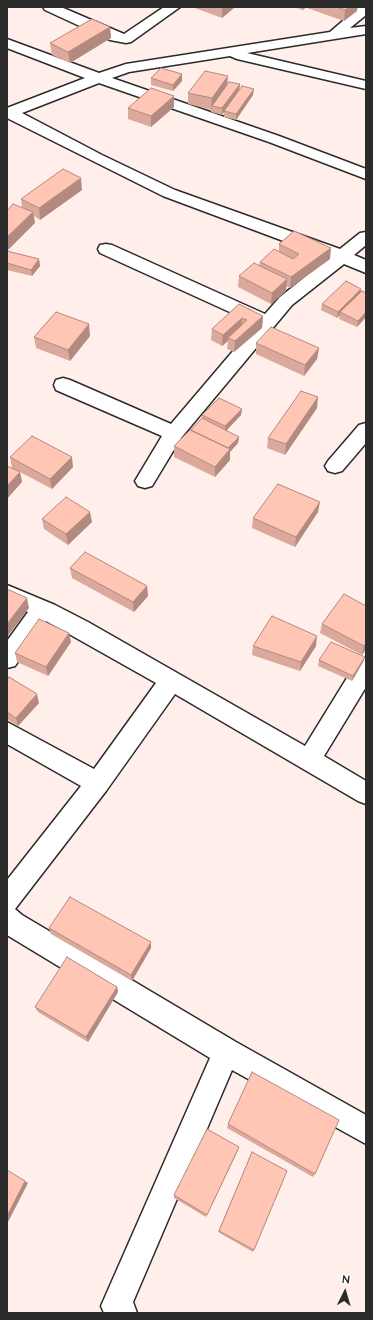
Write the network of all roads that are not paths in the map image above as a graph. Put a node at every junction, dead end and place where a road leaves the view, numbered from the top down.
1 (50, 7) edge
2 (173, 7) edge
3 (366, 8) edge
4 (366, 30) edge
5 (334, 35) junction
6 (7, 43) edge
7 (226, 52) junction
8 (98, 78) junction
9 (366, 84) edge
10 (8, 113) edge
11 (366, 174) edge
12 (366, 237) edge
13 (106, 249) dead end
14 (341, 256) junction
15 (366, 268) edge
16 (268, 322) junction
17 (63, 385) dead end
18 (366, 430) edge
19 (174, 433) junction
20 (335, 466) dead end
21 (145, 481) dead end
22 (7, 594) edge
23 (42, 609) junction
24 (7, 659) edge
25 (366, 667) edge
26 (172, 681) junction
27 (7, 732) edge
28 (309, 760) junction
29 (98, 782) junction
30 (366, 793) edge
31 (7, 900) edge
32 (7, 918) edge
33 (226, 1052) junction
34 (366, 1130) edge
35 (122, 1313) edge

1 - 2 street
3 - 5 street
4 - 5 street
5 - 7 street
6 - 8 street
7 - 8 street
7 - 9 street
8 - 10 street
8 - 11 street
10 - 14 street
12 - 14 street
13 - 16 street
14 - 15 street
14 - 16 street
16 - 19 street
17 - 19 street
18 - 20 street
19 - 21 street
22 - 23 street
23 - 24 street
23 - 26 street
25 - 28 street
26 - 28 street
26 - 29 street
27 - 29 street
28 - 30 street
29 - 31 street
32 - 33 street
33 - 34 street
33 - 35 street

